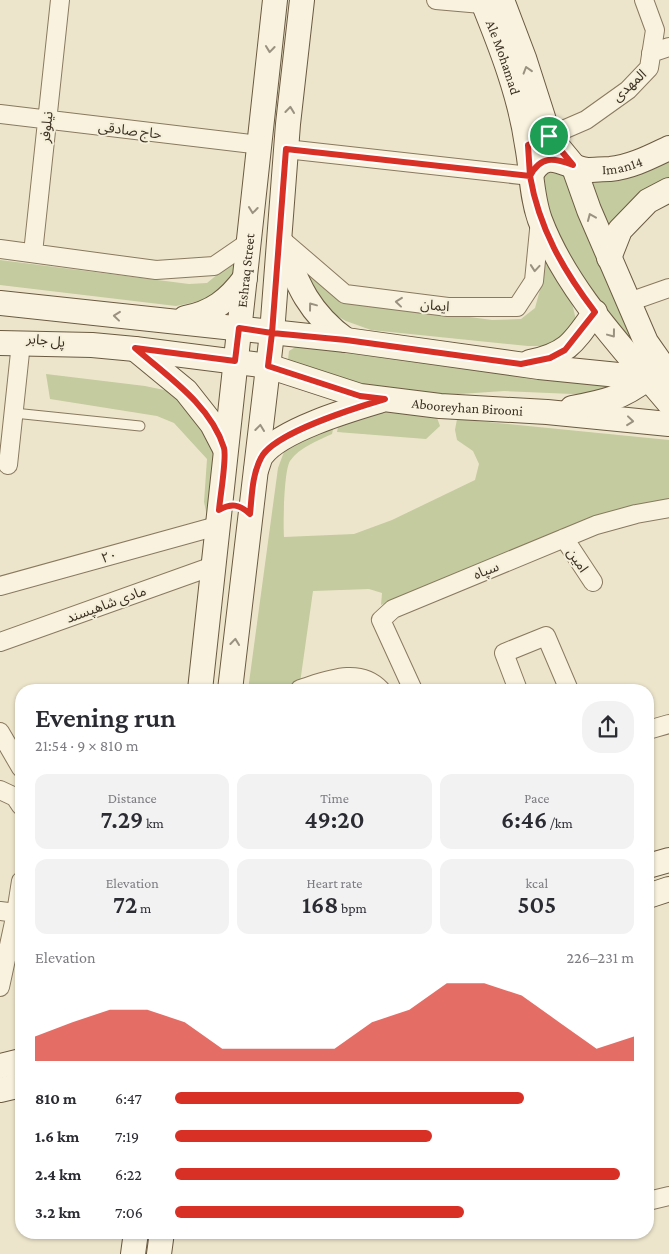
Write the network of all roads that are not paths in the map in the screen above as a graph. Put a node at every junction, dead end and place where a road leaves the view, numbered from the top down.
1 (60, 0) edge
2 (275, 0) edge
3 (302, 0) edge
4 (436, 0) edge
5 (644, 0) edge
6 (493, 2) edge
7 (669, 47) edge
8 (651, 53) junction
9 (0, 114) edge
10 (47, 120) junction
11 (538, 141) junction
12 (260, 145) junction
13 (669, 148) edge
14 (286, 149) junction
15 (573, 165) junction
16 (530, 176) junction
17 (669, 190) edge
18 (540, 219) junction
19 (280, 239) junction
20 (249, 242) junction
21 (0, 249) edge
22 (33, 253) junction
23 (609, 258) junction
24 (245, 278) junction
25 (669, 288) edge
26 (629, 302) junction
27 (0, 303) edge
28 (0, 309) edge
29 (595, 312) junction
30 (92, 314) junction
31 (165, 321) junction
32 (239, 328) junction
33 (272, 333) junction
34 (7, 340) edge
35 (346, 340) junction
36 (646, 342) junction
37 (92, 345) joint
38 (135, 348) junction
39 (669, 351) edge
40 (235, 361) junction
41 (521, 364) junction
42 (268, 366) junction
43 (662, 377) edge
44 (385, 399) junction
45 (669, 403) edge
46 (546, 412) junction
47 (14, 413) junction
48 (669, 424) edge
49 (140, 426) dead end
50 (225, 449) junction
51 (8, 465) dead end
52 (254, 476) junction
53 (669, 508) edge
54 (250, 514) junction
55 (218, 518) junction
56 (564, 538) junction
57 (213, 566) junction
58 (593, 582) dead end
59 (0, 586) edge
60 (0, 642) edge
61 (201, 684) edge
62 (231, 684) edge
63 (317, 684) edge
64 (375, 684) edge
65 (410, 684) edge
66 (516, 684) edge
67 (566, 684) edge
68 (669, 724) edge
69 (654, 728) edge
70 (0, 732) edge
71 (15, 758) edge
72 (0, 790) edge
73 (15, 797) edge
74 (669, 860) edge
75 (654, 864) edge
76 (669, 890) edge
77 (654, 894) edge
78 (15, 895) edge
79 (8, 912) edge
80 (15, 949) edge
81 (0, 988) edge
82 (15, 1062) edge
83 (0, 1066) edge
84 (15, 1086) edge
85 (0, 1090) edge
86 (669, 1196) edge
87 (654, 1200) edge
88 (135, 1239) edge
89 (161, 1239) edge
90 (133, 1254) edge
91 (159, 1254) edge

1 - 10 street, نیلوفر
2 -> 12 main road, Eshraq Street
14 -> 3 main road
4 - 6 street
5 - 8 street, المهدی
6 - 11 main road, Ale Mohamad
7 - 8 street
8 - 11 street, المهدی
9 - 10 street, حاج صادقی
10 - 12 street, حاج صادقی
10 - 22 street, نیلوفر
11 - 15 main road, Ale Mohamad
11 - 16 main road, Ale Mohamad
12 -> 20 main road, Eshraq Street
13 - 15 main road, Iman14
14 - 16 street
14 - 19 main road
15 - 16 main road, Iman14
23 -> 15 main road, Ale Mohamad
16 - 18 main road, Ale Mohamad
17 - 23 main road
18 -> 19 street, ایمان
18 - 29 main road, Ale Mohamad
19 - 33 main road
35 -> 19 main road
20 - 22 street
20 - 24 main road, Eshraq Street
21 - 22 street
23 - 26 main road, Ale Mohamad
24 - 31 main road
24 - 32 main road, Eshraq Street
25 - 26 street
26 - 36 main road, Ale Mohamad
27 - 30 main road
28 - 30 main road, پل جابر
29 - 41 main road
29 -> 43 main road, Ale Mohamad
31 -> 30 main road
31 - 32 main road
32 - 33 main road
32 - 40 main road, Eshraq Street
33 - 35 main road
33 - 42 main road
34 - 37 main road, پل جابر
34 - 47 street
35 - 41 main road
36 - 39 main road
36 - 43 main road, Ale Mohamad
37 - 38 main road, Abooreyhan Birooni
38 - 40 main road, Abooreyhan Birooni
38 - 50 main road
40 - 42 main road, Abooreyhan Birooni
40 - 50 main road, Eshraq Street
41 - 43 main road
42 - 44 main road, Abooreyhan Birooni
52 -> 42 main road
43 - 45 main road, Ale Mohamad
43 - 46 main road
44 - 46 main road, Abooreyhan Birooni
44 - 52 main road
46 -> 48 main road, Abooreyhan Birooni
47 - 49 lane
47 - 51 street
50 - 55 main road, Eshraq Street
52 - 54 main road
53 - 56 street, سپاه
54 - 55 main road
62 -> 54 main road
55 - 57 main road, Eshraq Street
55 - 59 street, ۲۰
56 - 58 street, امین
56 - 65 street, سپاه
57 - 60 street, مادی شاهپسند
57 - 61 main road, Eshraq Street
63 - 64 street
66 - 67 street
68 - 69 street
70 - 71 street
72 - 73 street
74 - 75 main road
76 - 77 main road
78 - 79 street
79 - 80 street
80 - 81 street
82 - 83 main road
84 - 85 main road
86 - 87 street
88 - 90 main road
89 - 91 main road

